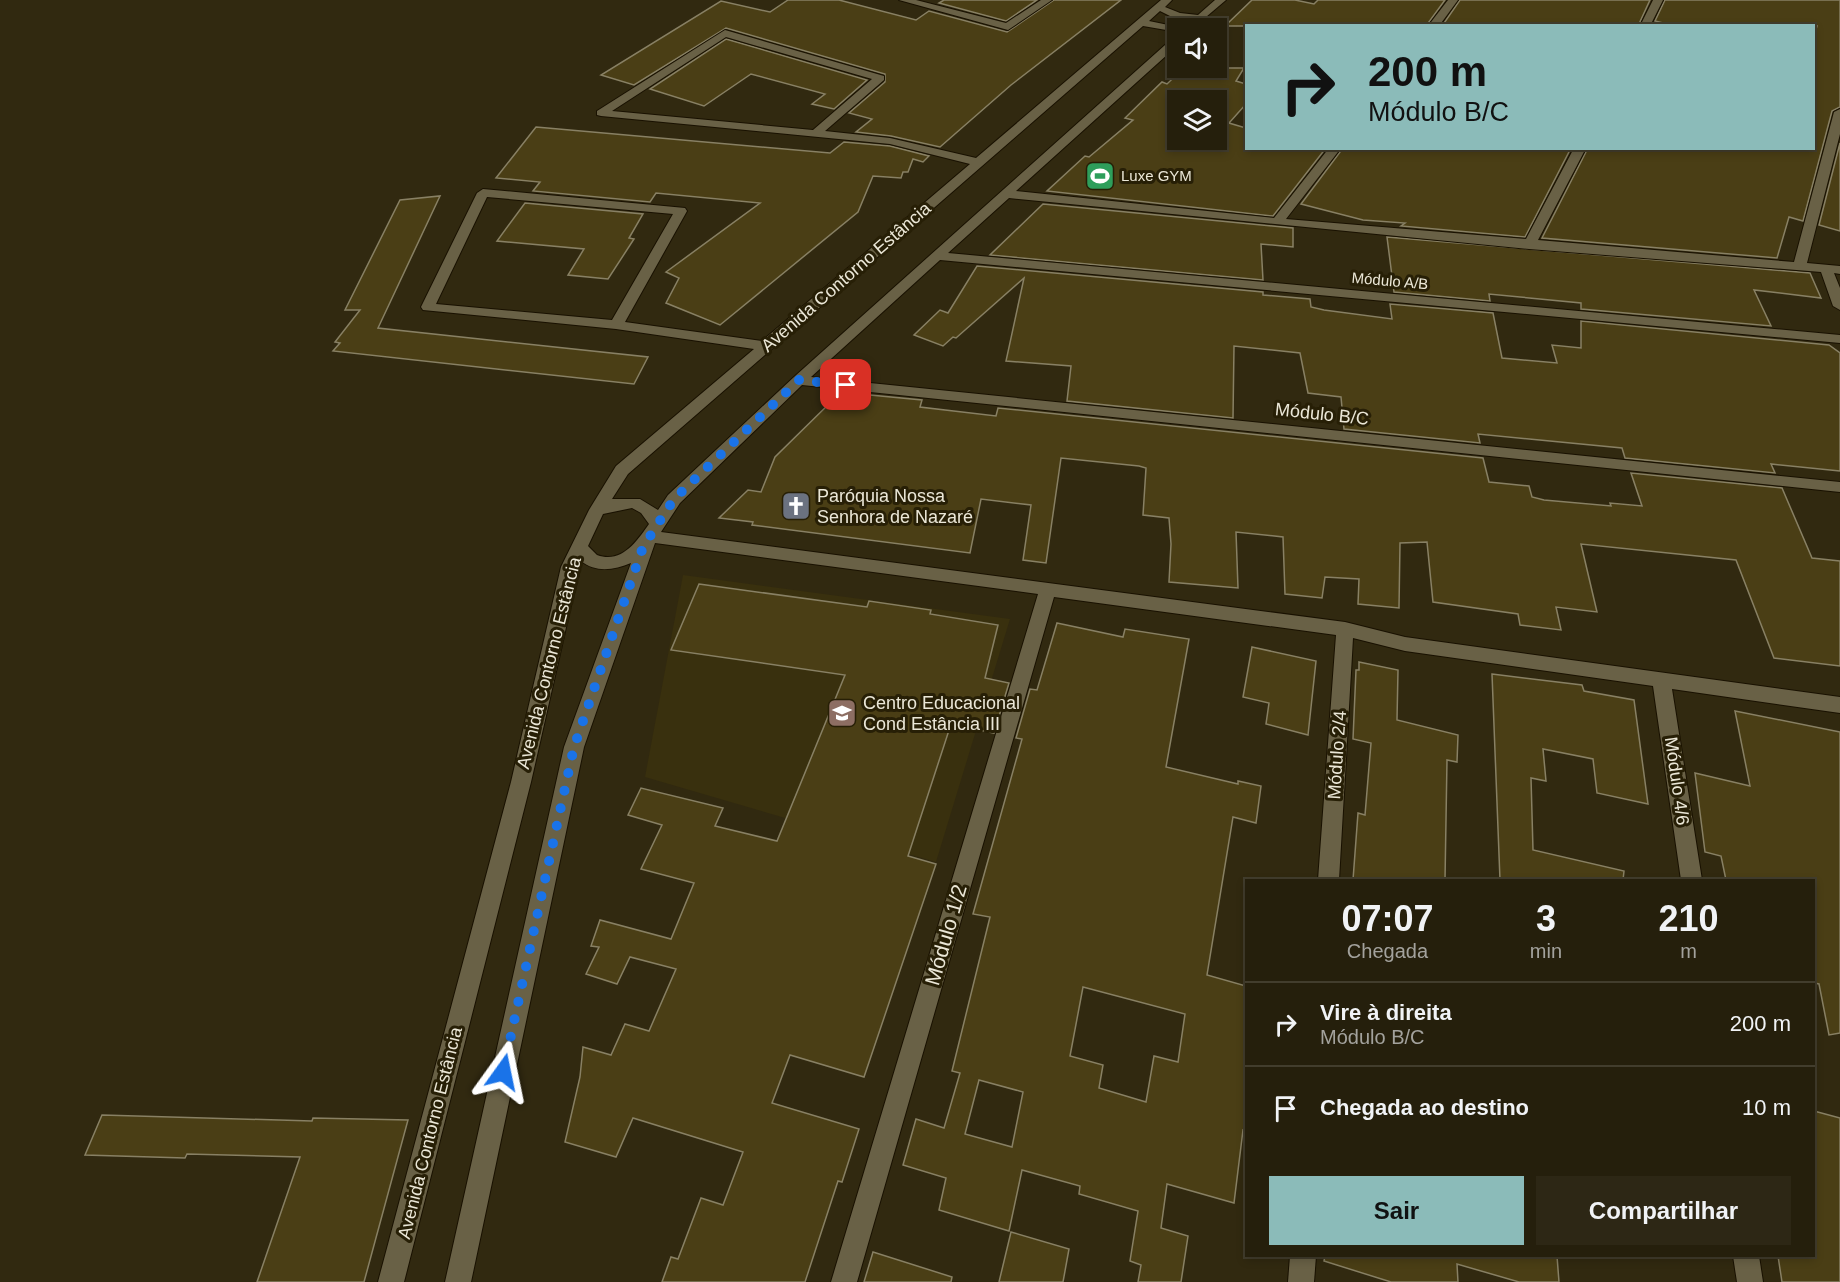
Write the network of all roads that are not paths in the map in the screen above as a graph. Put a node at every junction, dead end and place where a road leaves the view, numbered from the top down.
1 (904, 0) edge
2 (1047, 0) edge
3 (1221, 0) edge
4 (1453, 0) edge
5 (1658, 0) edge
6 (1162, 4) edge
7 (1200, 18) joint
8 (1140, 22) junction
9 (1435, 24) edge
10 (1646, 24) edge
11 (1167, 27) edge
12 (1167, 49) edge
13 (1840, 112) edge
14 (816, 133) junction
15 (1333, 150) edge
16 (1579, 150) edge
17 (978, 162) junction
18 (1006, 194) junction
19 (1277, 222) junction
20 (1529, 245) junction
21 (937, 256) junction
22 (1799, 267) junction
23 (1833, 270) edge
24 (1840, 306) edge
25 (616, 325) junction
26 (1840, 339) edge
27 (766, 346) junction
28 (799, 380) junction
29 (1840, 487) edge
30 (597, 510) junction
31 (649, 536) junction
32 (579, 544) junction
33 (1048, 589) junction
34 (1345, 629) junction
35 (1662, 681) junction
36 (1840, 705) edge
37 (1328, 879) edge
38 (1691, 879) edge
39 (1303, 1257) edge
40 (1746, 1257) edge
41 (391, 1282) edge
42 (458, 1282) edge
43 (844, 1282) edge
44 (1301, 1282) edge
45 (1750, 1282) edge

1 - 2 street
3 - 7 street
4 - 9 street
5 - 10 street
6 - 7 street
6 - 8 street, Avenida Contorno Estância
8 - 11 street
8 - 17 street, Avenida Contorno Estância
12 - 18 street
13 - 22 street
14 - 14 street
14 - 17 street
15 - 19 street
16 - 20 street
17 - 27 street, Avenida Contorno Estância
18 - 19 street
18 - 21 street
19 - 20 street
20 - 22 street
21 - 26 street, Módulo A/B
21 - 28 street
22 - 23 street
23 - 24 street
25 - 25 street
25 - 27 street
27 - 30 street, Avenida Contorno Estância
28 - 29 street, Módulo B/C
28 - 31 street
30 - 31 street
30 - 32 street, Avenida Contorno Estância
31 - 32 street
31 - 33 street
31 - 42 street
32 - 41 street, Avenida Contorno Estância
33 - 34 street
33 - 43 street, Módulo 1/2
34 - 35 street
34 - 37 street, Módulo 2/4
35 - 36 street
35 - 38 street, Módulo 4/6
39 - 44 street
40 - 45 street

